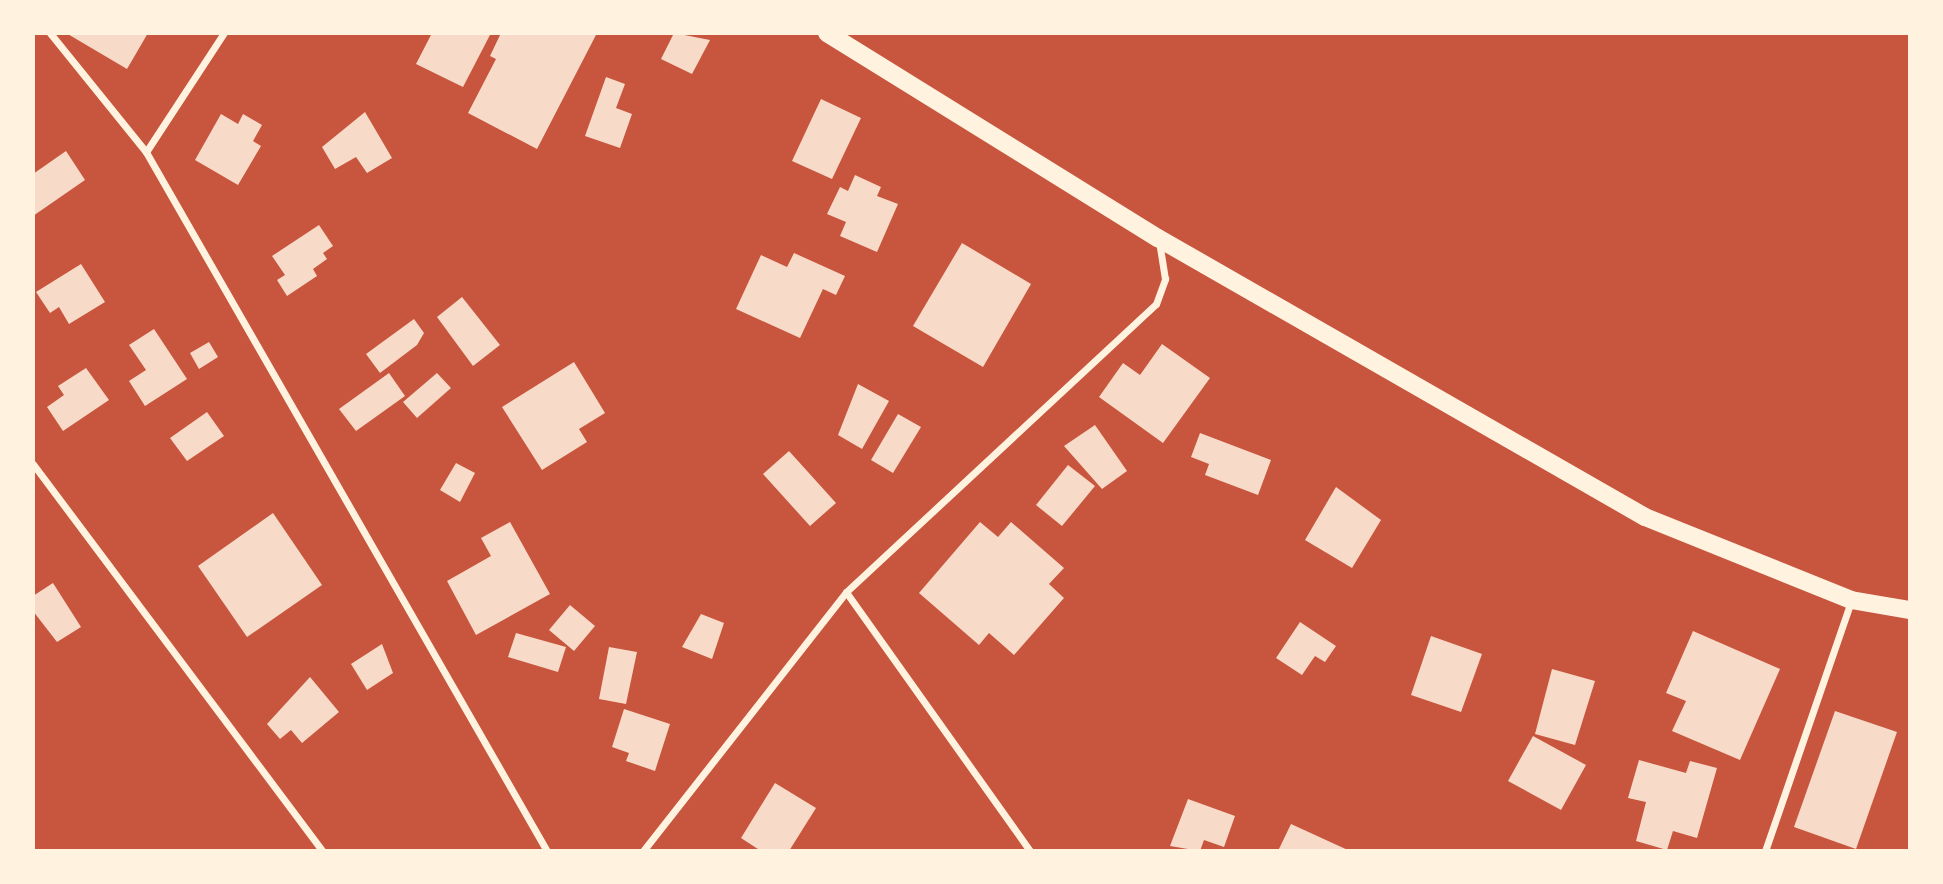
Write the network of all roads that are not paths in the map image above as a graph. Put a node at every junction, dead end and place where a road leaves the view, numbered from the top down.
1 (50, 33) edge
2 (224, 33) edge
3 (827, 33) edge
4 (146, 152) junction
5 (1158, 238) junction
6 (33, 464) edge
7 (846, 592) junction
8 (1852, 600) junction
9 (1910, 610) edge
10 (323, 851) edge
11 (547, 851) edge
12 (643, 851) edge
13 (1030, 851) edge
14 (1765, 851) edge

1 - 4 street
2 - 4 street
3 - 5 main road
4 - 11 street
5 - 7 street
5 - 8 main road
6 - 10 street
7 - 12 street
7 - 13 street
8 - 9 main road
8 - 14 street

